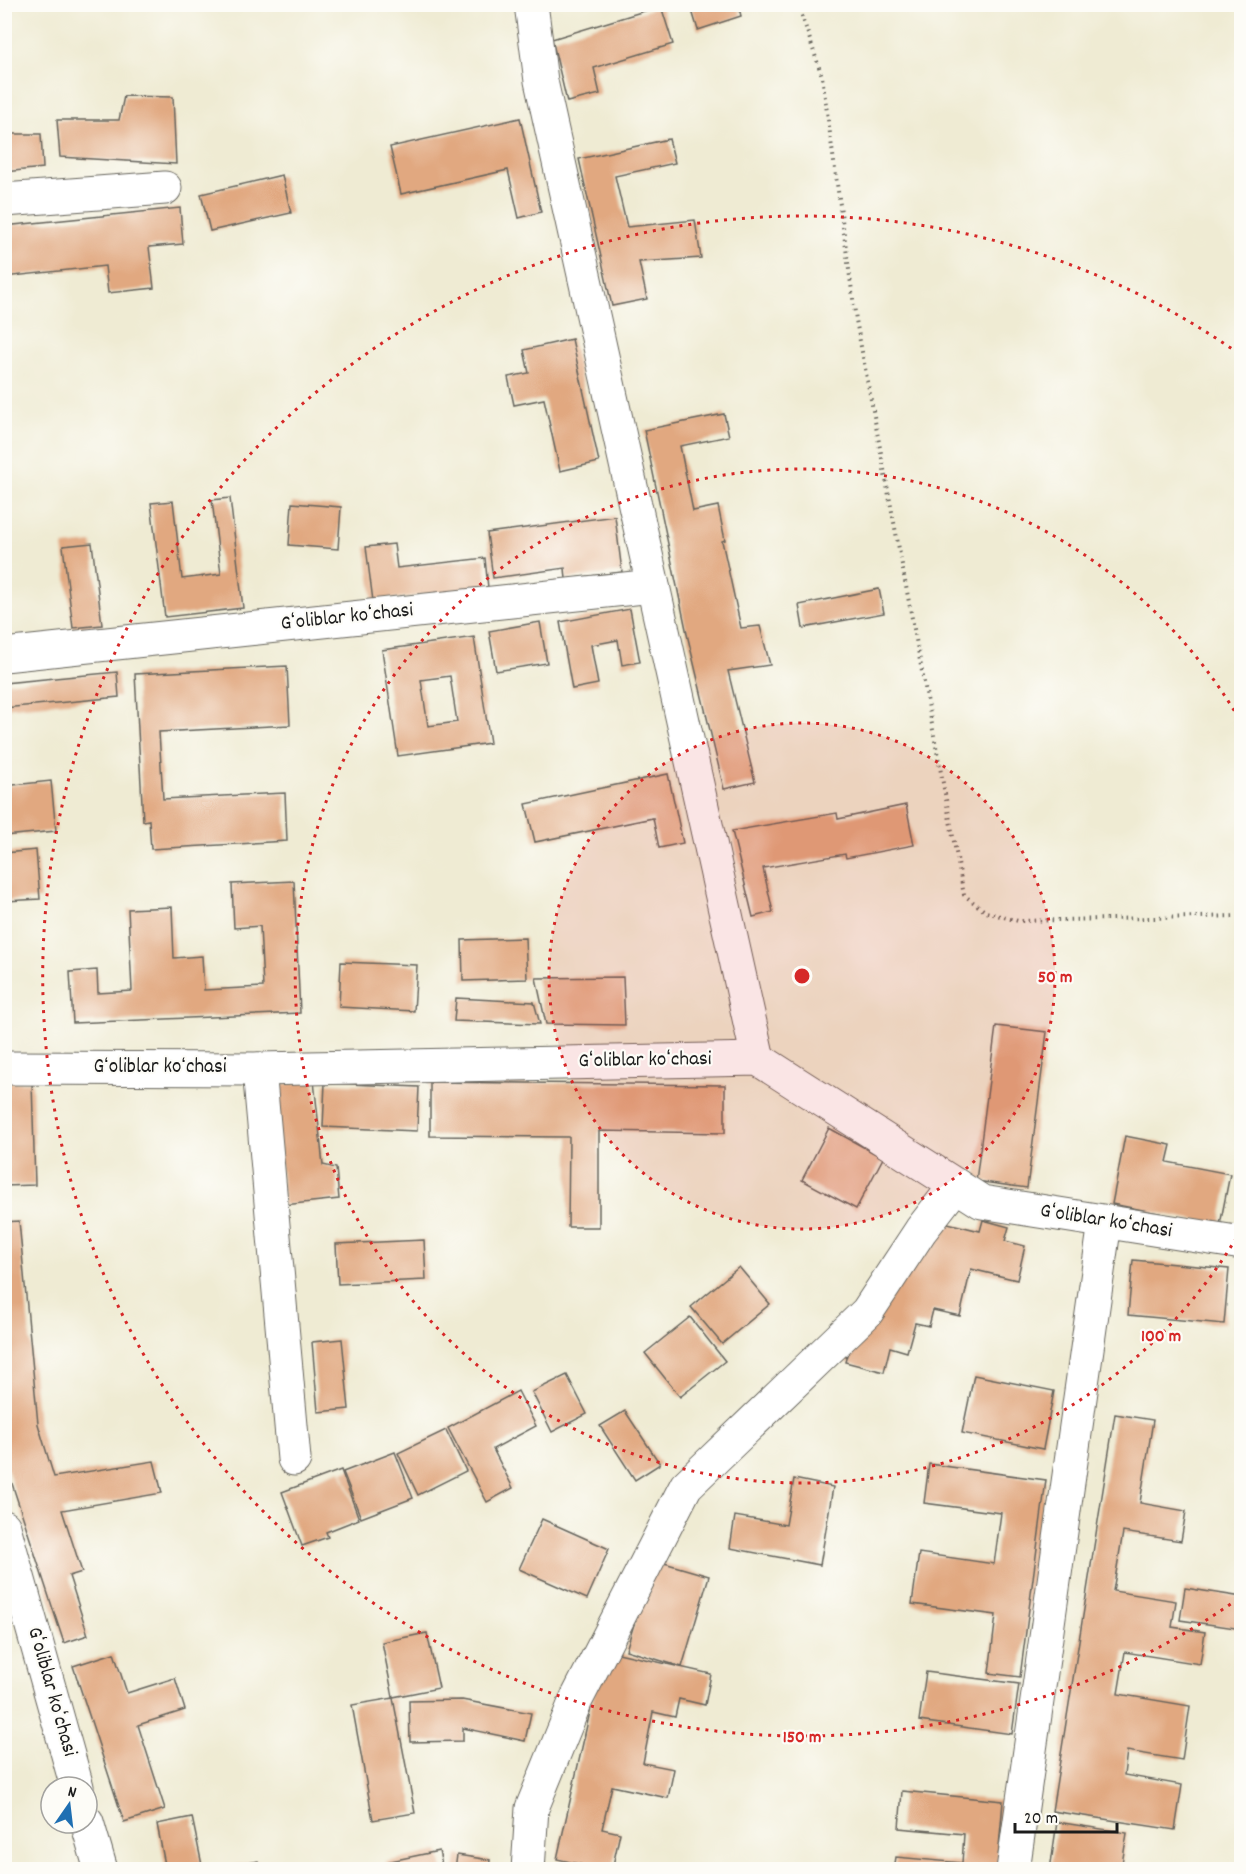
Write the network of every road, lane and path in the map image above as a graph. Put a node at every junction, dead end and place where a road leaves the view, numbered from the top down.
1 (531, 4) edge
2 (798, 4) edge
3 (165, 188) dead end
4 (4, 200) edge
5 (653, 586) junction
6 (4, 655) edge
7 (1242, 916) edge
8 (758, 1059) junction
9 (4, 1068) edge
10 (259, 1068) junction
11 (956, 1185) junction
12 (1105, 1222) junction
13 (1242, 1243) edge
14 (294, 1459) dead end
15 (4, 1527) edge
16 (74, 1775) edge
17 (91, 1835) edge
18 (101, 1869) edge
19 (528, 1869) edge
20 (1013, 1869) edge

1 - 5 street
2 - 7 path
3 - 4 street
5 - 6 street, Gʻoliblar koʻchasi
5 - 8 street
8 - 10 street, Gʻoliblar koʻchasi
8 - 11 street, Gʻoliblar koʻchasi
9 - 10 street, Gʻoliblar koʻchasi
10 - 14 street
11 - 12 street, Gʻoliblar koʻchasi
11 - 19 street
12 - 13 street, Gʻoliblar koʻchasi
12 - 20 street
15 - 16 street, Gʻoliblar koʻchasi
17 - 18 street

